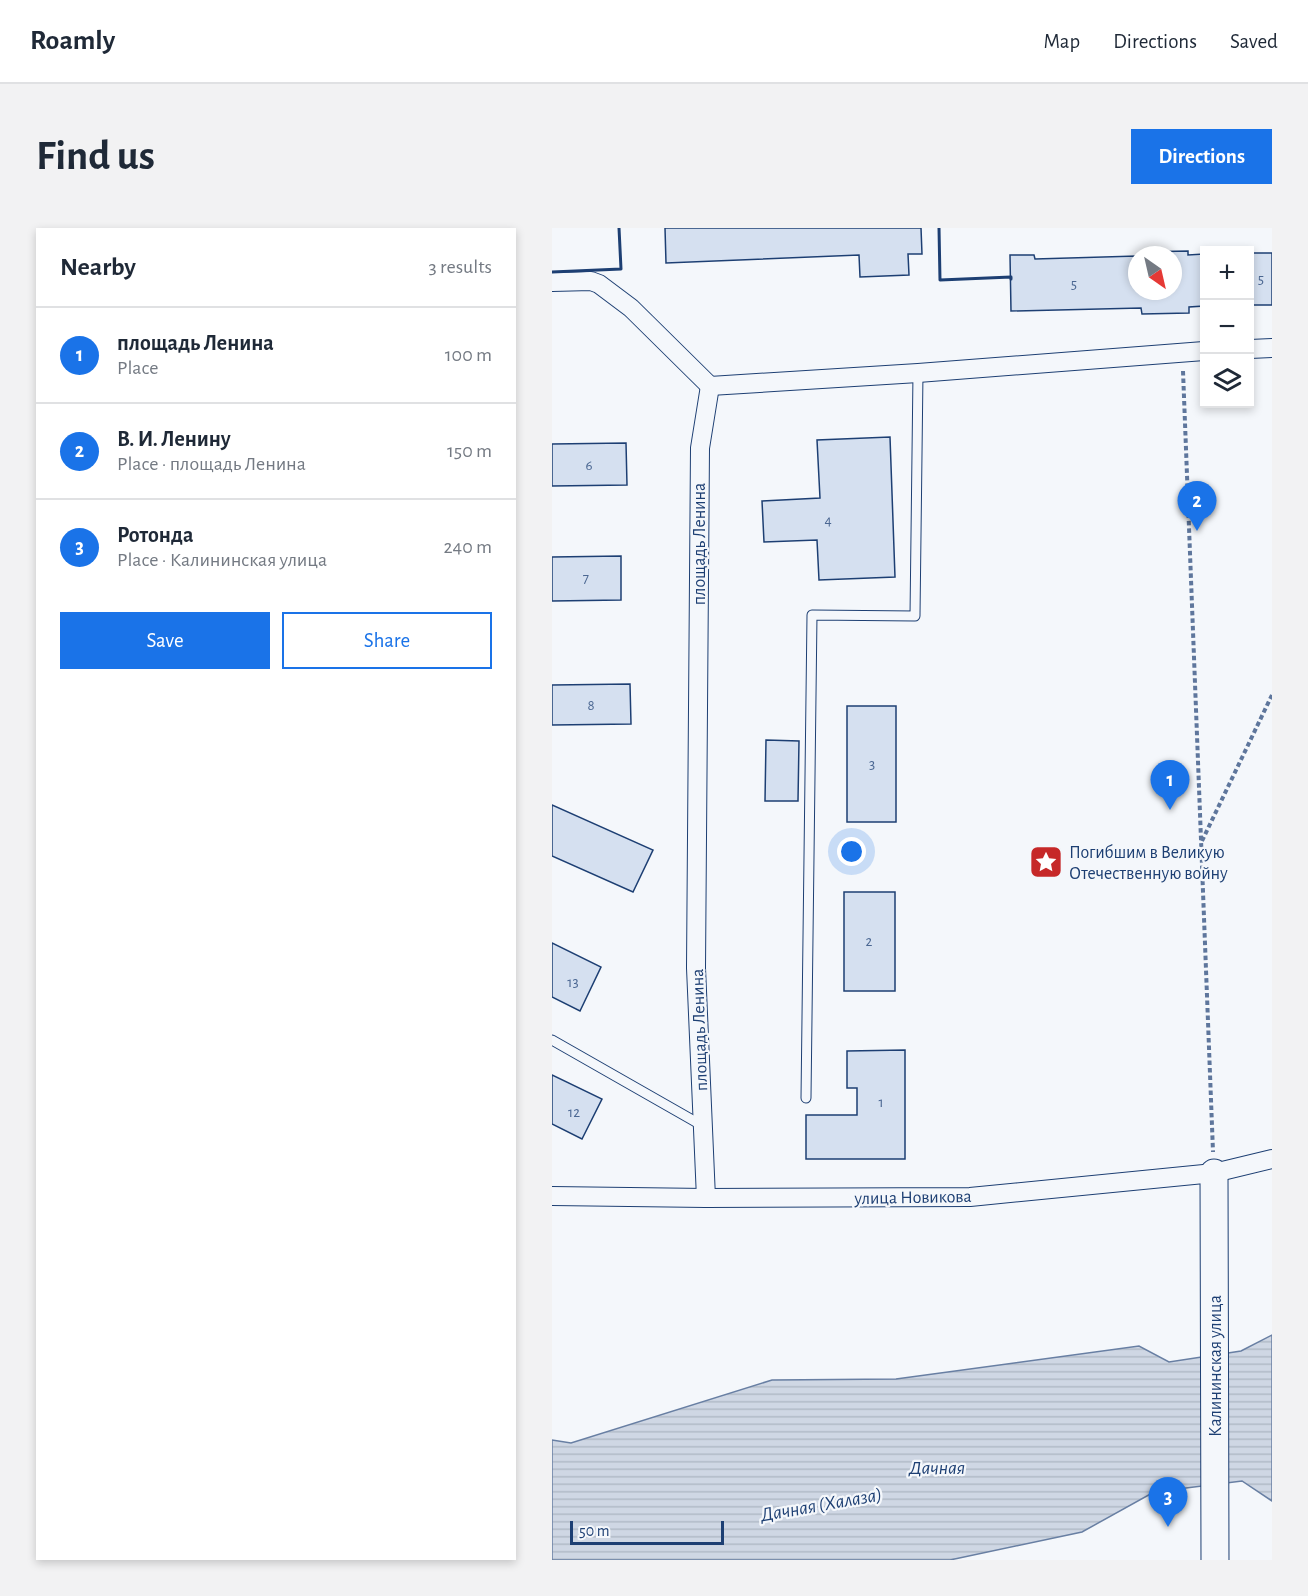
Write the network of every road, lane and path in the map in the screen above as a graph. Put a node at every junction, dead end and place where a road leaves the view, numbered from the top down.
1 (552, 282) edge
2 (1272, 348) edge
3 (1254, 349) edge
4 (1200, 351) edge
5 (1182, 352) junction
6 (918, 373) junction
7 (710, 386) junction
8 (1272, 695) edge
9 (1202, 842) junction
10 (552, 1040) edge
11 (806, 1098) dead end
12 (703, 1126) junction
13 (1272, 1159) edge
14 (1214, 1173) junction
15 (552, 1196) edge
16 (706, 1198) junction
17 (1215, 1560) edge

1 - 7 street
2 - 3 street
4 - 5 street
5 - 6 street
5 - 9 path
6 - 7 street
6 - 11 lane
7 - 12 street, площадь Ленина
8 - 9 path
9 - 14 path
10 - 12 lane
12 - 16 street, площадь Ленина
13 - 14 street, улица Новикова
14 - 16 street, улица Новикова
14 - 17 street, Калининская улица
15 - 16 street, улица Новикова

